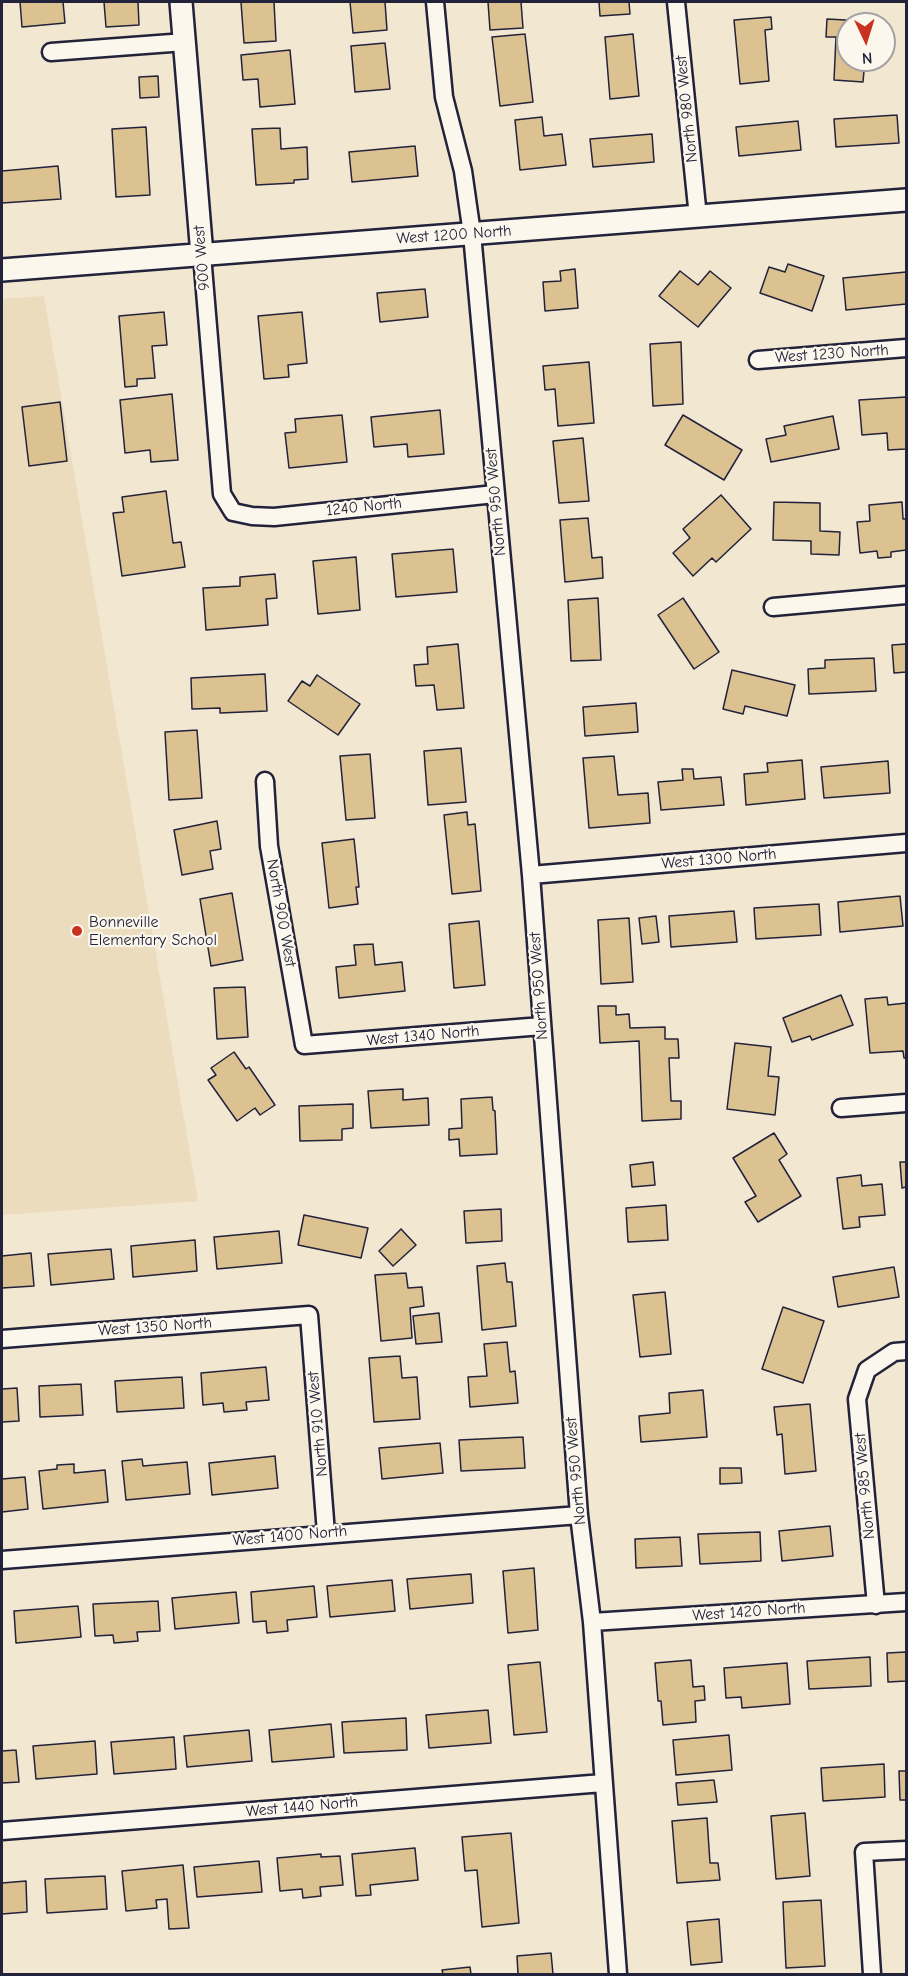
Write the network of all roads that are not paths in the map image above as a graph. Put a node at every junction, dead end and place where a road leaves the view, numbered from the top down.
1 (181, 2) edge
2 (435, 2) edge
3 (676, 2) edge
4 (185, 42) junction
5 (51, 52) dead end
6 (906, 200) edge
7 (698, 217) junction
8 (472, 234) junction
9 (202, 255) junction
10 (2, 270) edge
11 (906, 348) edge
12 (758, 360) dead end
13 (495, 494) junction
14 (233, 512) joint
15 (906, 595) edge
16 (773, 607) dead end
17 (265, 781) dead end
18 (906, 843) edge
19 (531, 875) junction
20 (542, 1026) junction
21 (304, 1045) joint
22 (906, 1103) edge
23 (841, 1108) dead end
24 (309, 1315) joint
25 (2, 1339) edge
26 (906, 1351) edge
27 (579, 1515) junction
28 (326, 1533) junction
29 (2, 1560) edge
30 (906, 1602) edge
31 (876, 1605) junction
32 (592, 1622) junction
33 (603, 1783) junction
34 (2, 1831) edge
35 (906, 1850) edge
36 (618, 1974) edge
37 (872, 1974) edge

1 - 4 street, 900 West
2 - 8 street, North 950 West
3 - 7 street, North 980 West
4 - 5 street
4 - 9 street, 900 West
6 - 7 street, West 1200 North
7 - 8 street, West 1200 North
8 - 9 street, West 1200 North
8 - 13 street, North 950 West
9 - 10 street, West 1200 North
9 - 14 street, 900 West
11 - 12 street, West 1230 North
13 - 14 street, 1240 North
13 - 19 street, North 950 West
15 - 16 street
17 - 21 street, North 900 West
18 - 19 street, West 1300 North
19 - 20 street, North 950 West
20 - 21 street, West 1340 North
20 - 27 street, North 950 West
22 - 23 street
24 - 25 street, West 1350 North
24 - 28 street, North 910 West
26 - 31 street, North 985 West
27 - 28 street, West 1400 North
27 - 32 street, North 950 West
28 - 29 street, West 1400 North
30 - 31 street, West 1420 North
31 - 32 street, West 1420 North
32 - 33 street, North 950 West
33 - 34 street, West 1440 North
33 - 36 street, North 950 West
35 - 37 street

